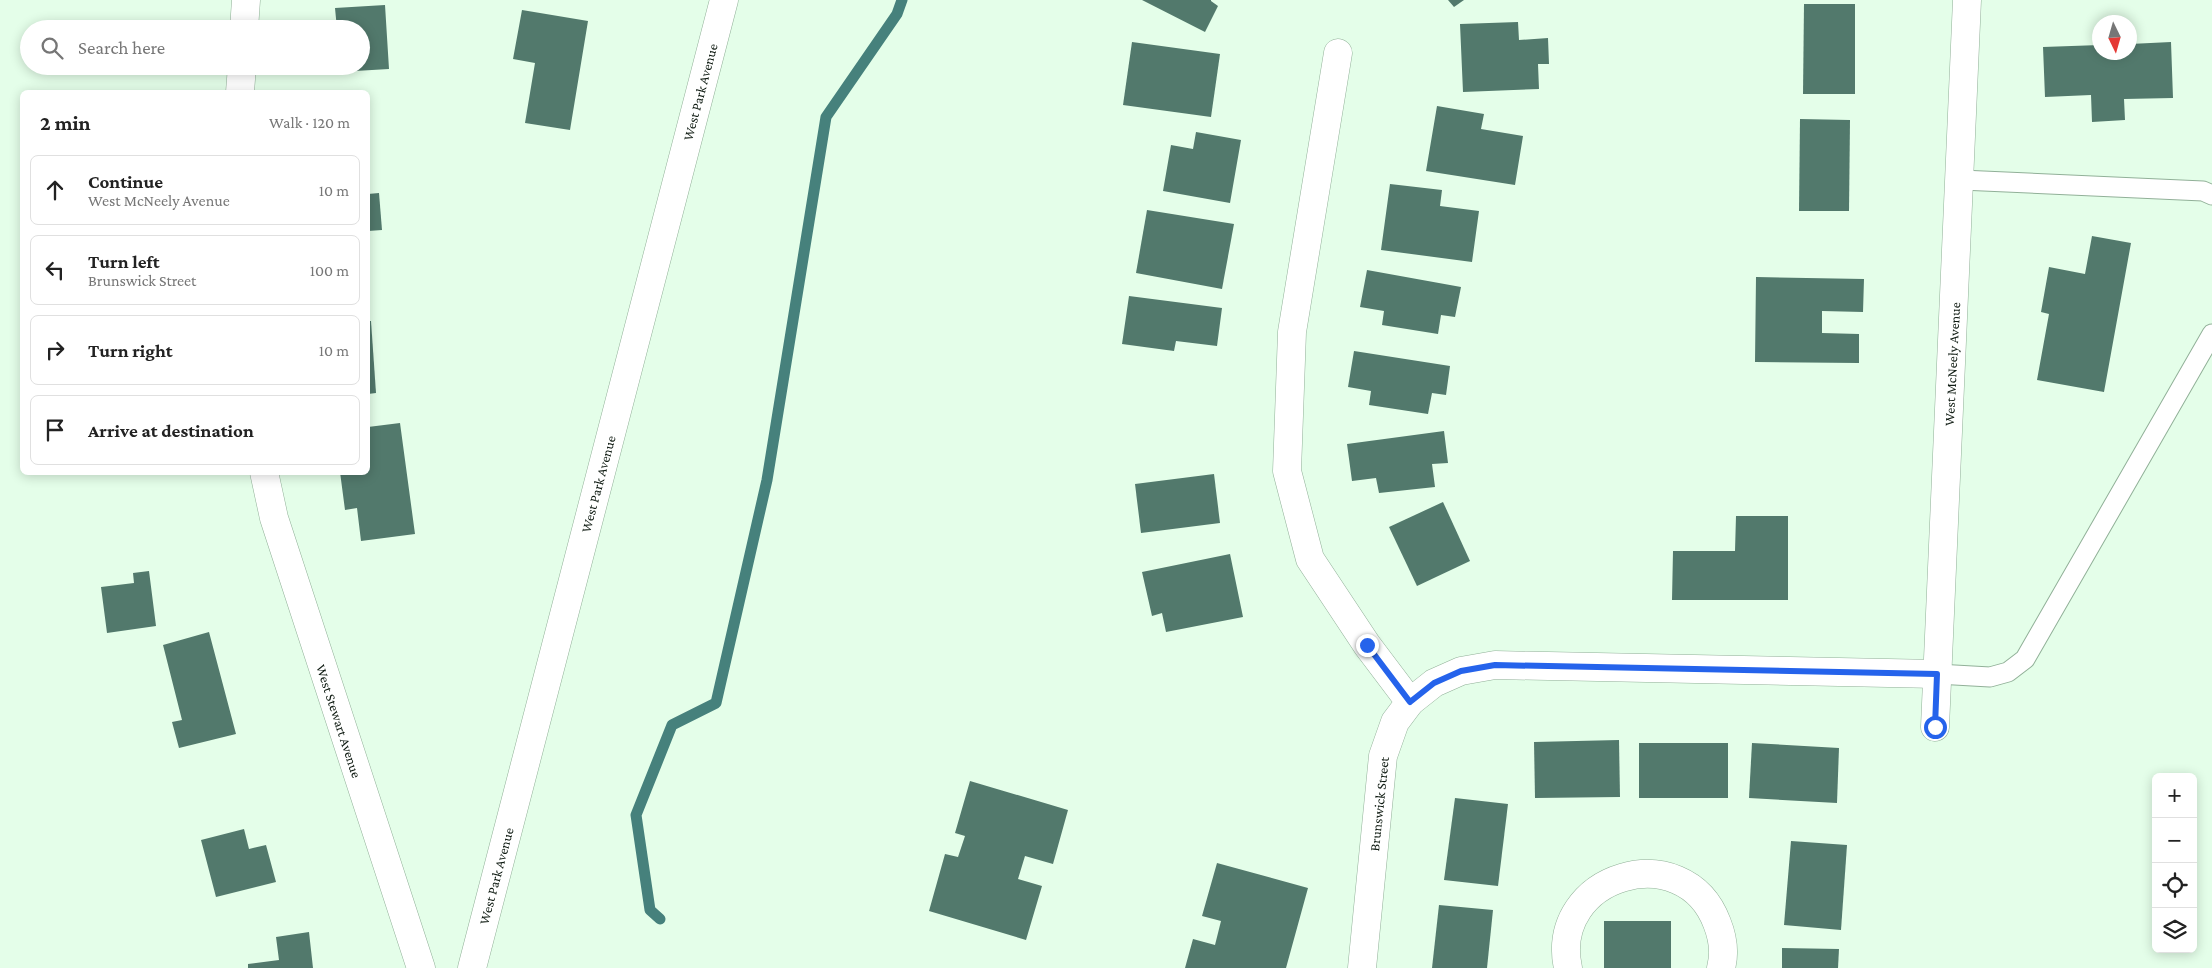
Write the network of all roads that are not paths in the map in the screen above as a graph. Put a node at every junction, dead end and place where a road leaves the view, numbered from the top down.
1 (246, 0) edge
2 (724, 0) edge
3 (1967, 0) edge
4 (245, 20) edge
5 (1338, 53) dead end
6 (241, 75) edge
7 (240, 90) edge
8 (1960, 180) junction
9 (2212, 194) edge
10 (2212, 334) edge
11 (265, 475) edge
12 (1937, 674) junction
13 (1410, 702) junction
14 (1935, 727) dead end
15 (421, 968) edge
16 (472, 968) edge
17 (1362, 968) edge
18 (1568, 968) edge
19 (1721, 968) edge

1 - 4 street
2 - 16 street, West Park Avenue
3 - 8 street, West McNeely Avenue
5 - 13 street
6 - 7 street
8 - 9 lane
8 - 12 street, West McNeely Avenue
10 - 12 lane
11 - 15 street, West Stewart Avenue
12 - 13 street, Brunswick Street
12 - 14 street, West McNeely Avenue
13 - 17 street, Brunswick Street
18 - 19 street

